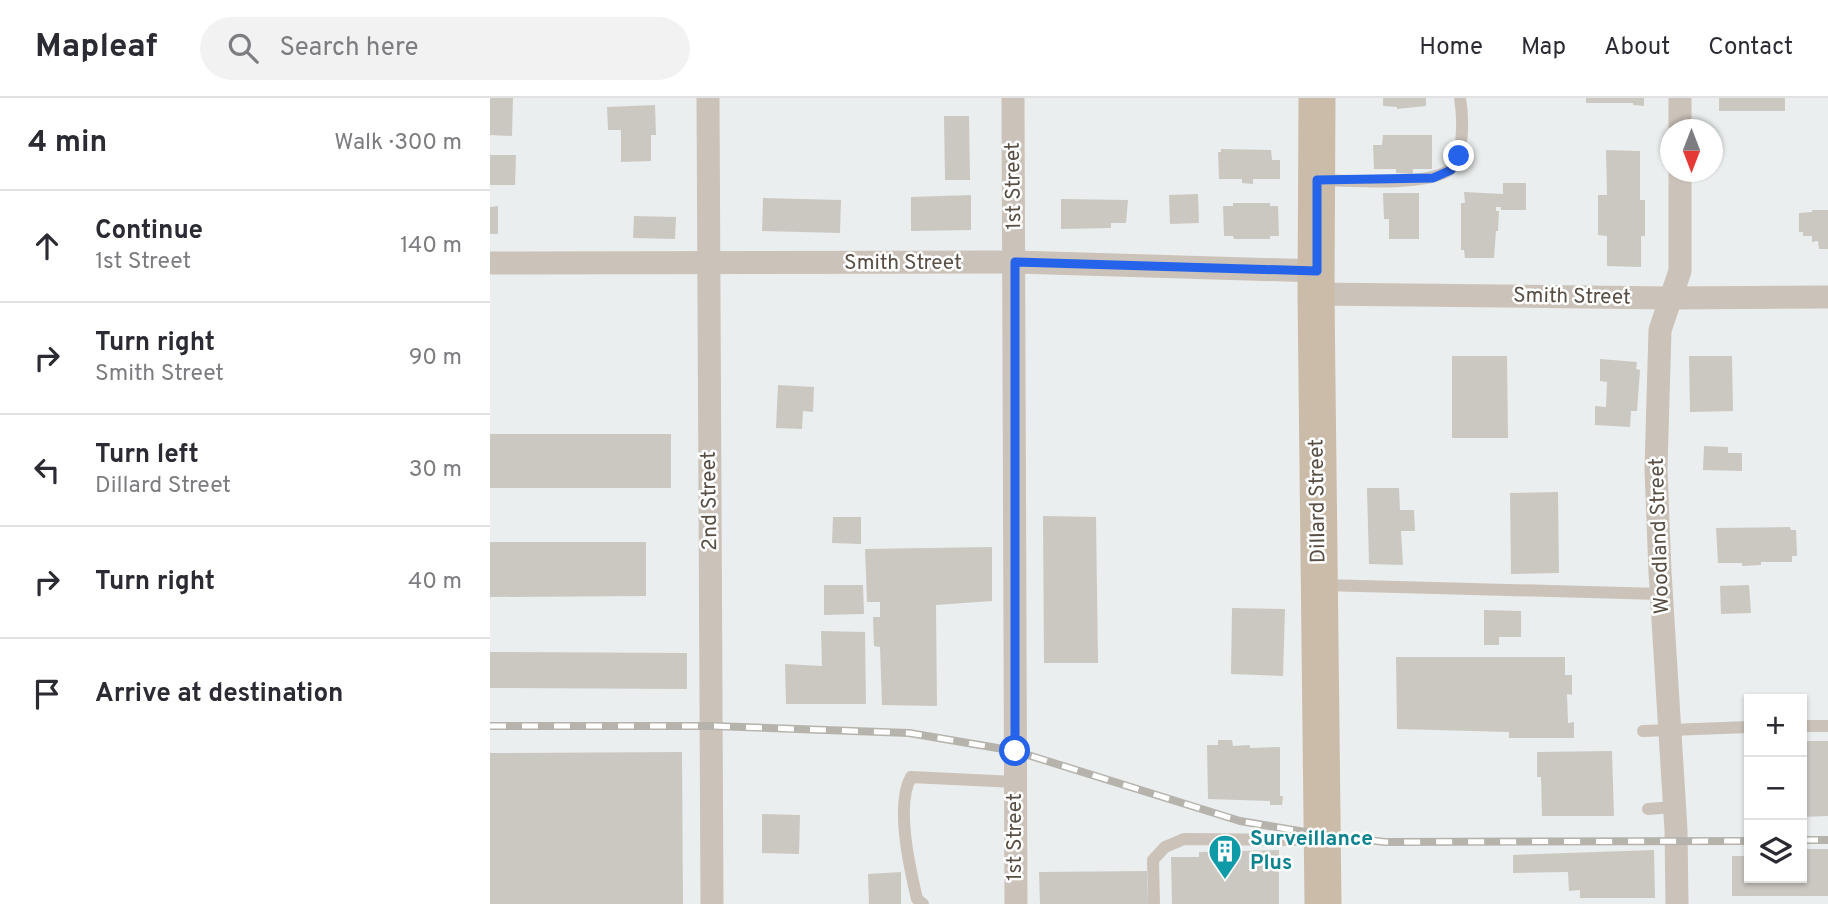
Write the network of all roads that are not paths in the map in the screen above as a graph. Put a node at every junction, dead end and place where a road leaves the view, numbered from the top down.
1 (708, 98) edge
2 (1013, 98) edge
3 (1317, 98) edge
4 (1460, 98) edge
5 (1680, 98) edge
6 (1680, 119) edge
7 (1317, 180) junction
8 (1680, 182) edge
9 (1015, 262) junction
10 (490, 263) edge
11 (707, 263) junction
12 (1316, 282) junction
13 (1828, 297) edge
14 (1670, 298) junction
15 (1320, 585) junction
16 (1661, 594) junction
17 (1807, 726) edge
18 (1828, 726) edge
19 (1744, 727) edge
20 (1669, 729) junction
21 (1643, 731) dead end
22 (1015, 782) junction
23 (1674, 807) junction
24 (1648, 809) dead end
25 (1323, 840) junction
26 (712, 904) edge
27 (923, 904) edge
28 (1016, 904) edge
29 (1154, 904) edge
30 (1323, 904) edge
31 (1677, 904) edge

1 - 11 street, 2nd Street
2 - 9 street, 1st Street
3 - 7 main road, Dillard Street
4 - 7 lane
5 - 6 street
7 - 12 main road, Dillard Street
8 - 14 street, Woodland Street
9 - 11 street, Smith Street
9 - 12 street, Smith Street
9 - 22 street, 1st Street
10 - 11 street, Smith Street
11 - 26 street, 2nd Street
12 - 14 street, Smith Street
12 - 15 main road, Dillard Street
13 - 14 street, Smith Street
14 - 16 street, Woodland Street
15 - 16 lane
15 - 25 main road, Dillard Street
16 - 20 street, Woodland Street
17 - 18 lane
19 - 20 lane
20 - 21 lane
20 - 23 street, Woodland Street
22 - 27 lane
22 - 28 street, 1st Street
23 - 24 lane
23 - 31 street, Woodland Street
25 - 29 lane
25 - 30 main road, Dillard Street

